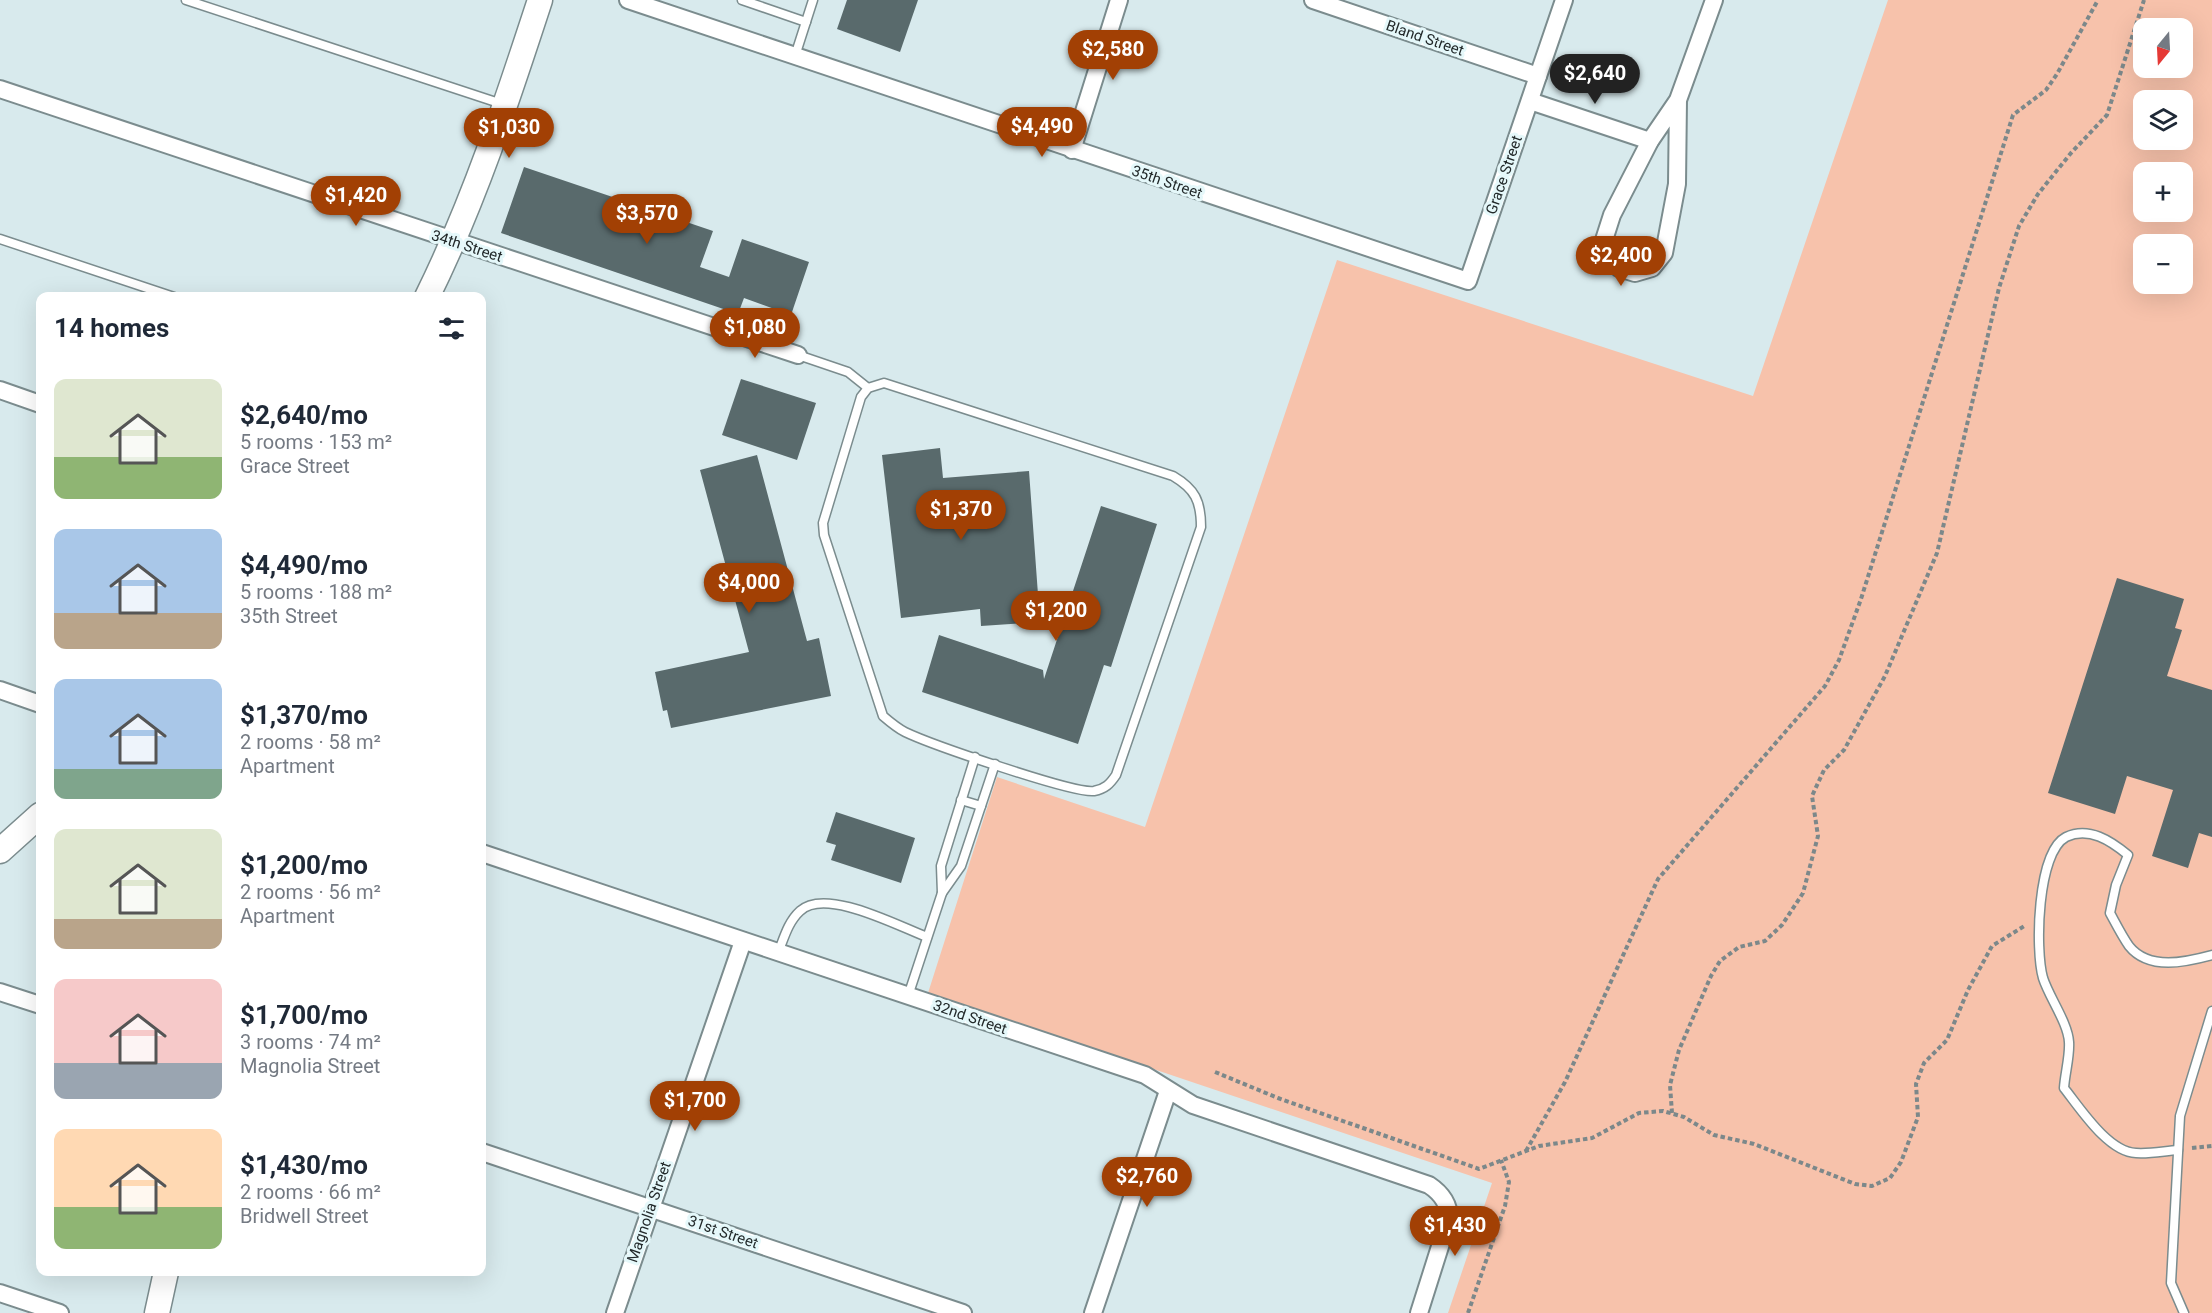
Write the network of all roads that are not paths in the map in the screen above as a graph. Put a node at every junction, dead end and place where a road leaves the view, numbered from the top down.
1 (186, 0) edge
2 (540, 0) edge
3 (628, 0) edge
4 (742, 0) edge
5 (813, 0) edge
6 (1119, 0) edge
7 (1312, 0) edge
8 (1564, 0) edge
9 (1714, 0) edge
10 (806, 22) junction
11 (795, 56) junction
12 (1538, 76) junction
13 (0, 89) edge
14 (1678, 100) junction
15 (1530, 101) junction
16 (506, 105) junction
17 (1650, 141) junction
18 (1072, 150) junction
19 (0, 239) edge
20 (454, 242) junction
21 (1468, 281) joint
22 (159, 292) edge
23 (430, 292) edge
24 (798, 355) joint
25 (868, 388) junction
26 (0, 390) edge
27 (36, 403) edge
28 (0, 690) edge
29 (36, 703) edge
30 (975, 757) junction
31 (995, 764) junction
32 (961, 800) junction
33 (981, 806) junction
34 (36, 819) edge
35 (0, 851) edge
36 (486, 854) edge
37 (942, 893) junction
38 (927, 937) junction
39 (743, 940) junction
40 (778, 952) junction
41 (2212, 955) edge
42 (0, 992) edge
43 (908, 996) junction
44 (36, 1004) edge
45 (2212, 1011) edge
46 (1168, 1091) junction
47 (2178, 1150) junction
48 (486, 1153) edge
49 (650, 1208) junction
50 (165, 1276) edge
51 (0, 1293) edge
52 (60, 1313) edge
53 (157, 1313) edge
54 (615, 1313) edge
55 (963, 1313) edge
56 (1093, 1313) edge
57 (1419, 1313) edge
58 (2184, 1313) edge

1 - 16 lane
2 - 16 main road
3 - 11 street, 35th Street
4 - 10 lane
5 - 10 lane
6 - 18 street
7 - 12 street, Bland Street
8 - 12 street, Grace Street
9 - 14 street
10 - 11 lane
11 - 18 street, 35th Street
12 - 15 street, Grace Street
13 - 20 street, 34th Street
14 - 17 street
14 - 17 street
15 - 17 street
15 - 21 street, Grace Street
16 - 20 main road
18 - 21 street, 35th Street
19 - 22 lane
20 - 23 main road
20 - 24 street, 34th Street
24 - 25 lane
25 - 30 lane
25 - 31 lane
26 - 27 street
28 - 29 street
30 - 31 lane
30 - 32 lane
31 - 33 lane
32 - 33 lane
32 - 37 lane
33 - 37 lane
34 - 35 main road
36 - 39 street, 32nd Street
37 - 38 lane
38 - 40 lane
38 - 43 lane
39 - 40 street, 32nd Street
39 - 49 street, Magnolia Street
40 - 43 street, 32nd Street
41 - 47 lane
42 - 44 street
43 - 46 street, 32nd Street
45 - 47 lane
46 - 56 street
46 - 57 street, 32nd Street
47 - 58 lane
48 - 49 street, 31st Street
49 - 54 street, Magnolia Street
49 - 55 street, 31st Street
50 - 53 main road
51 - 52 street

